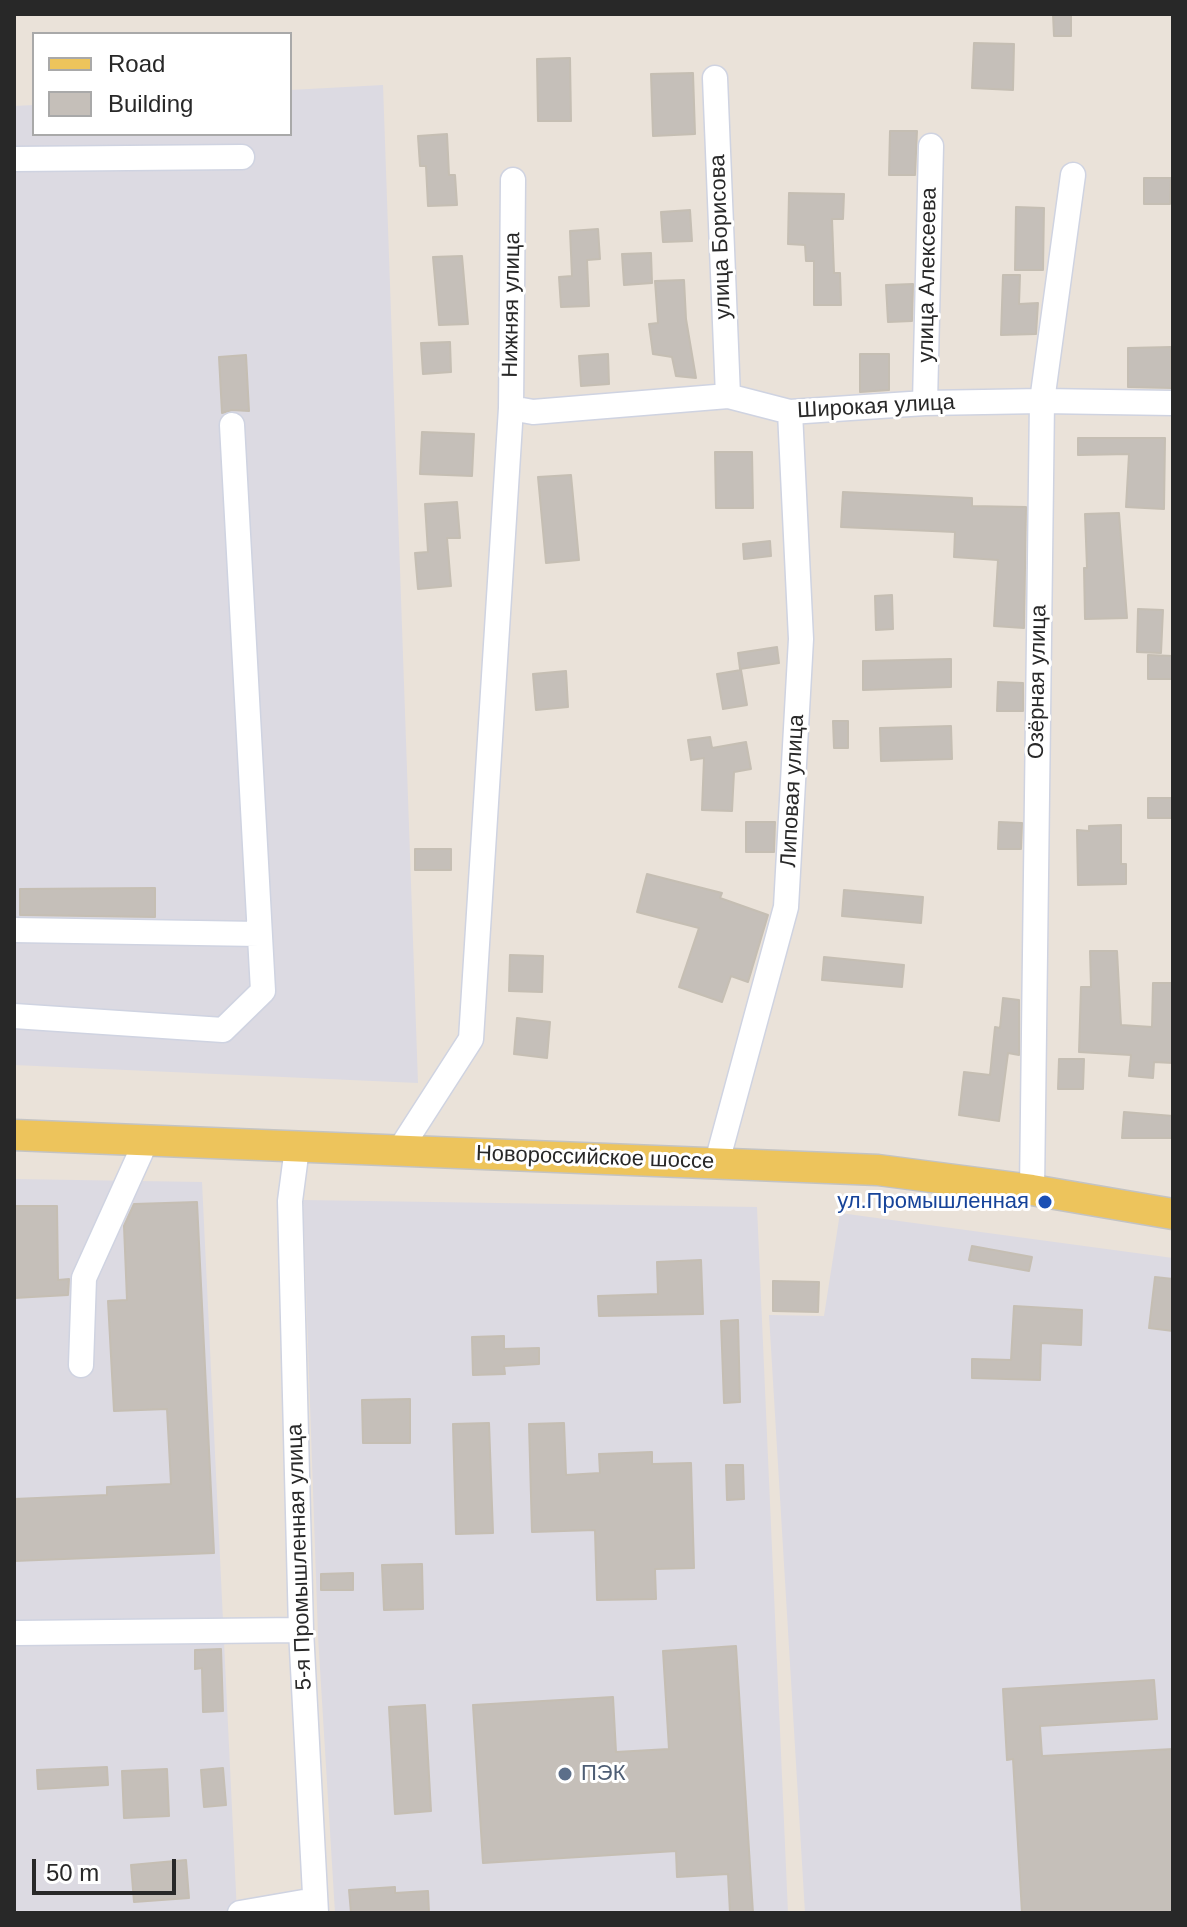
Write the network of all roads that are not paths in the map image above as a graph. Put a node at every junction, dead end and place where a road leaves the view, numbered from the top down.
1 (715, 78) dead end
2 (931, 146) dead end
3 (242, 157) dead end
4 (14, 159) edge
5 (1073, 175) dead end
6 (513, 180) dead end
7 (728, 396) junction
8 (1042, 401) junction
9 (925, 403) junction
10 (1173, 403) edge
11 (522, 410) junction
12 (790, 412) junction
13 (232, 425) dead end
14 (14, 930) edge
15 (259, 934) junction
16 (14, 1016) edge
17 (14, 1135) edge
18 (146, 1141) junction
19 (297, 1148) junction
20 (399, 1151) junction
21 (717, 1162) junction
22 (1032, 1190) junction
23 (1173, 1214) edge
24 (81, 1365) dead end
25 (301, 1630) junction
26 (17, 1633) dead end
27 (316, 1907) edge
28 (240, 1913) edge

1 - 7 street, улица Борисова
2 - 9 street, улица Алексеева
3 - 4 street
5 - 8 street, Озёрная улица
6 - 11 street, Нижняя улица
7 - 11 street, Широкая улица
7 - 12 street, Широкая улица
8 - 9 street, Широкая улица
8 - 10 street, Широкая улица
8 - 22 street, Озёрная улица
9 - 12 street, Широкая улица
11 - 20 street, Нижняя улица
12 - 21 street, Липовая улица
13 - 15 street
14 - 15 street
15 - 16 street
17 - 18 main road, Новороссийское шоссе
18 - 19 main road, Новороссийское шоссе
18 - 24 street
19 - 20 main road, Новороссийское шоссе
19 - 25 street, 5-я Промышленная улица
20 - 21 main road, Новороссийское шоссе
21 - 22 main road, Новороссийское шоссе
22 - 23 main road, Новороссийское шоссе
25 - 26 street
25 - 27 street, 5-я Промышленная улица
27 - 28 street

